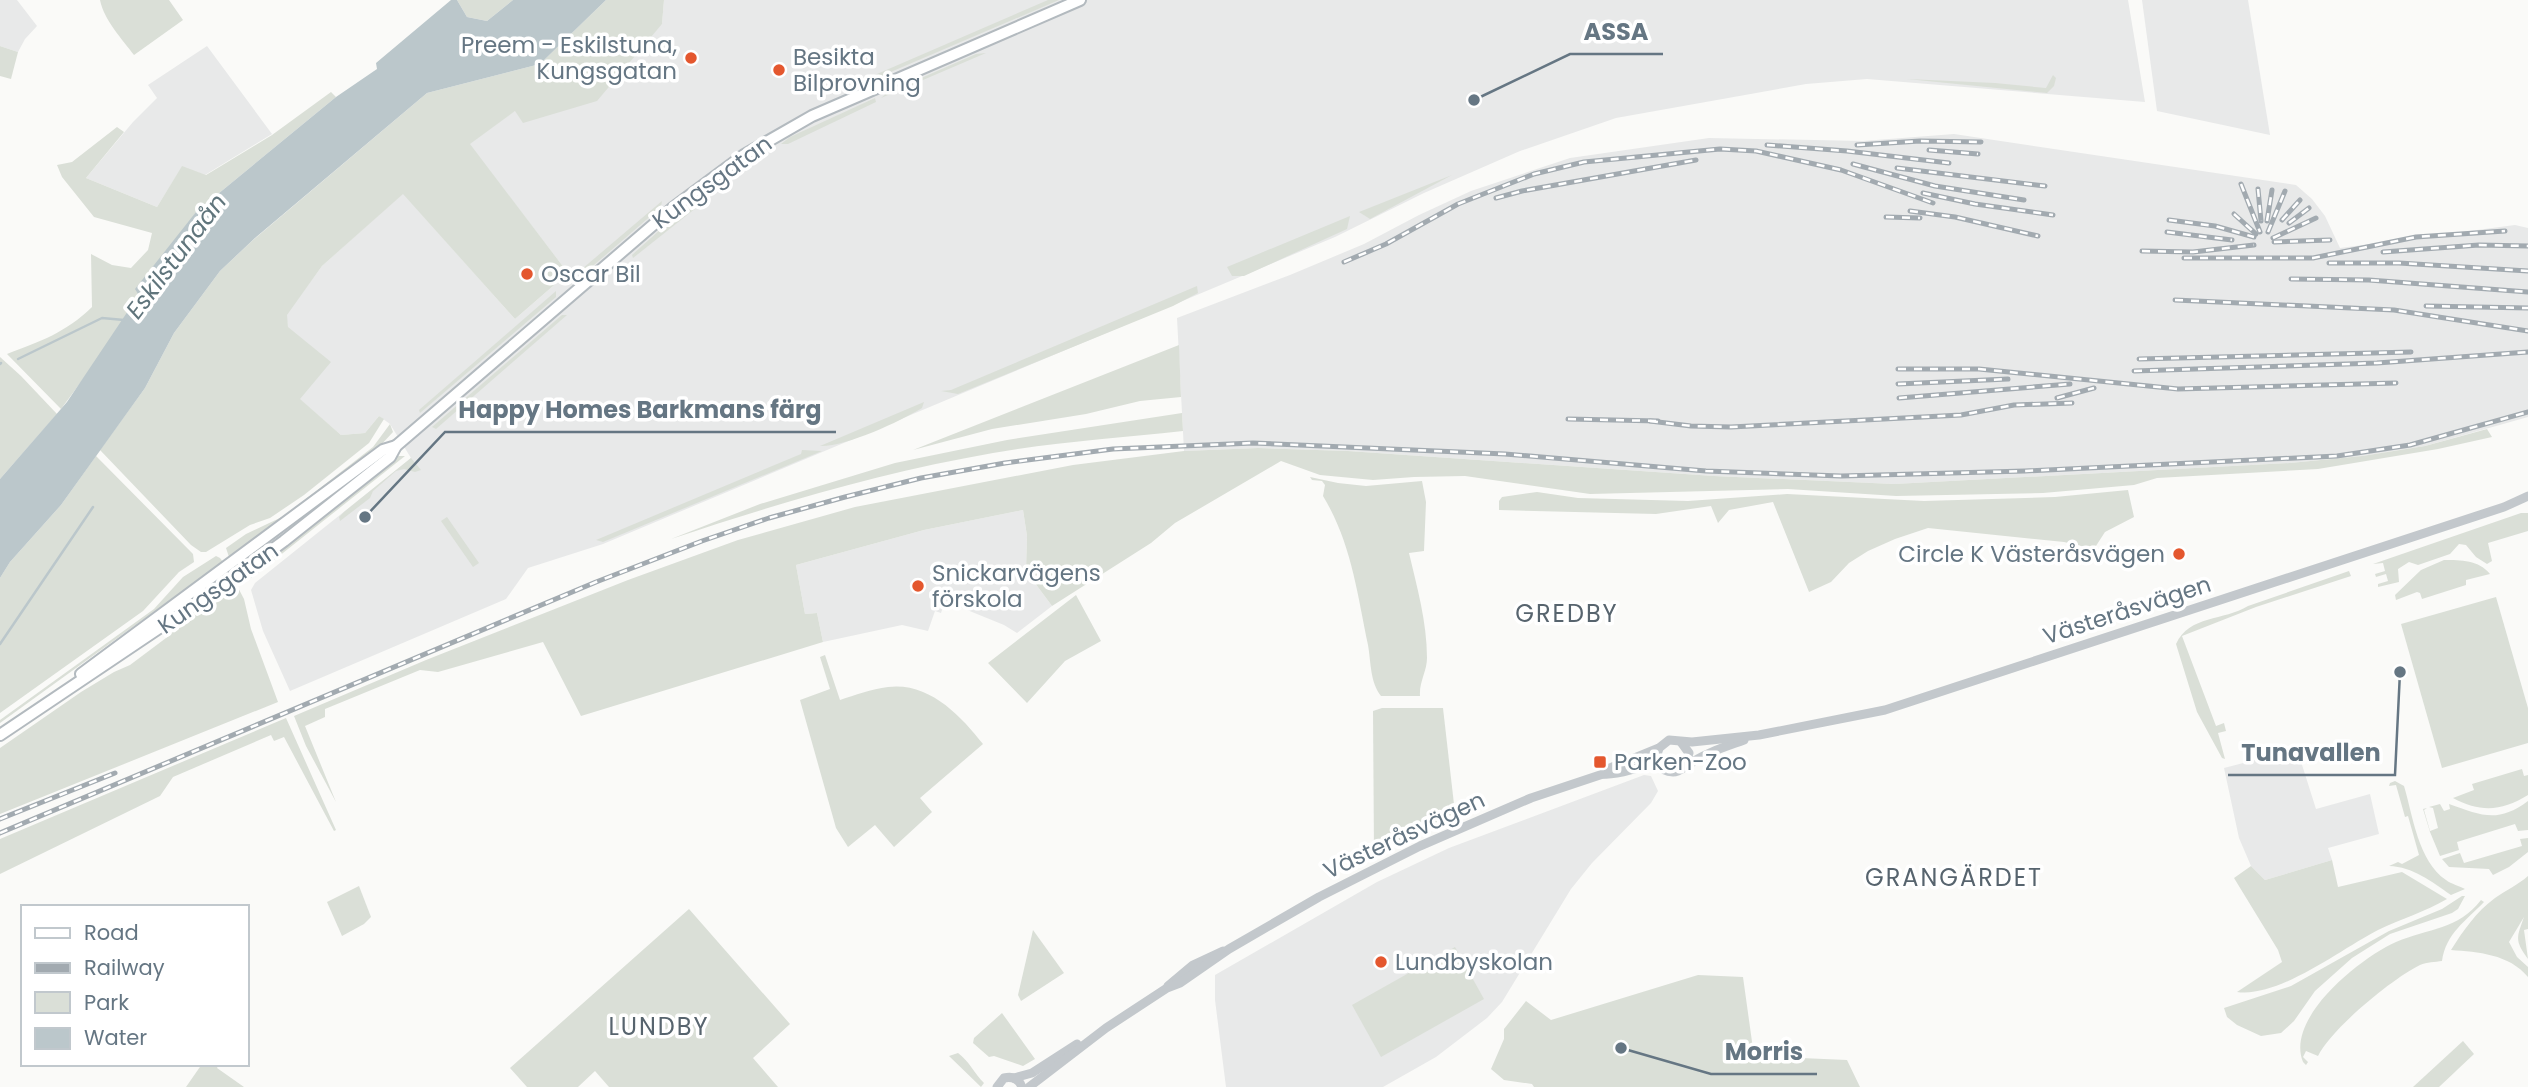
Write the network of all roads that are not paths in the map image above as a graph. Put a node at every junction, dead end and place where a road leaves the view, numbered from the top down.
1 (1080, 0) edge
2 (2528, 496) edge
3 (2528, 503) edge
4 (2504, 507) junction
5 (0, 735) edge
6 (1759, 735) junction
7 (1681, 742) junction
8 (1659, 748) junction
9 (1661, 766) junction
10 (1685, 766) junction
11 (1602, 774) junction
12 (1106, 1028) junction
13 (1014, 1078) junction
14 (997, 1087) edge
15 (1022, 1087) edge
16 (1030, 1087) edge

1 - 5 main road, Kungsgatan
2 - 4 street, Västeråsvägen
3 - 4 street, Västeråsvägen
4 - 6 street, Västeråsvägen
6 - 7 street, Västeråsvägen
6 - 10 street, Västeråsvägen
7 - 8 street
7 - 10 street
8 - 9 street
8 - 11 street, Västeråsvägen
9 - 10 street
9 - 11 street, Västeråsvägen
11 - 12 street, Västeråsvägen
12 - 13 street, Västeråsvägen
12 - 16 street, Västeråsvägen
13 - 14 street, Västeråsvägen
13 - 15 street

